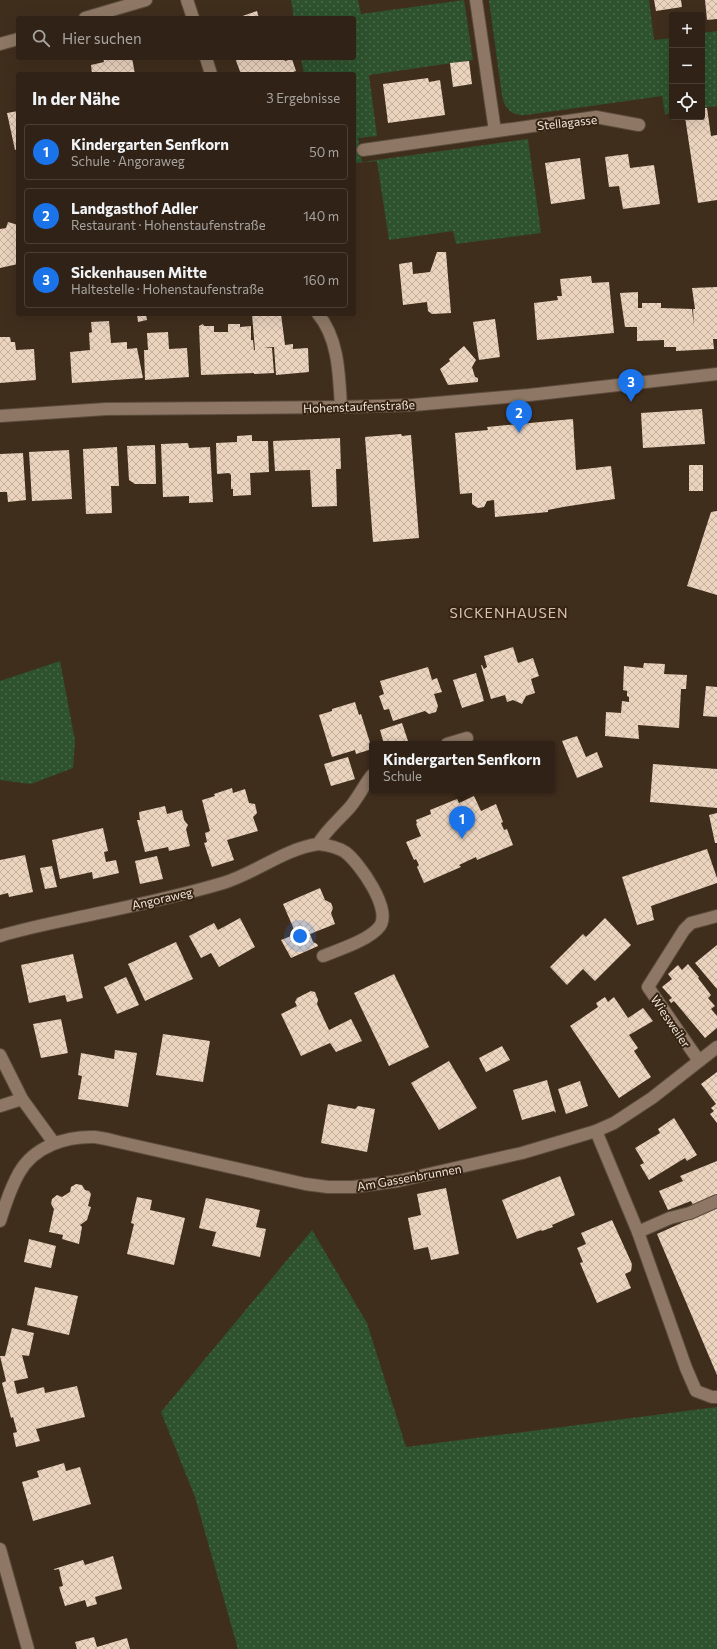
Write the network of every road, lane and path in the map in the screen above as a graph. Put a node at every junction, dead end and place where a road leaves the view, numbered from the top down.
1 (146, 0) edge
2 (188, 0) edge
3 (476, 0) edge
4 (92, 16) edge
5 (192, 16) edge
6 (16, 40) edge
7 (0, 44) edge
8 (207, 60) edge
9 (211, 72) edge
10 (639, 125) dead end
11 (495, 131) junction
12 (363, 150) dead end
13 (320, 316) edge
14 (717, 374) edge
15 (341, 407) junction
16 (0, 416) edge
17 (467, 738) dead end
18 (457, 741) edge
19 (369, 780) edge
20 (318, 844) junction
21 (717, 916) edge
22 (0, 936) edge
23 (322, 956) dead end
24 (717, 1047) edge
25 (0, 1055) edge
26 (699, 1061) junction
27 (22, 1099) junction
28 (0, 1106) edge
29 (596, 1131) junction
30 (54, 1143) junction
31 (717, 1201) edge
32 (0, 1221) edge
33 (638, 1232) junction
34 (717, 1397) edge
35 (0, 1549) edge
36 (28, 1649) edge

1 - 4 street
2 - 5 street
3 - 11 street
6 - 7 street
8 - 9 street
10 - 11 street, Stellagasse
11 - 12 street, Stellagasse
13 - 15 street
14 - 15 street, Hohenstaufenstraße
15 - 16 street, Hohenstaufenstraße
17 - 18 street
19 - 20 street
20 - 22 street, Angoraweg
20 - 23 street, Angoraweg
21 - 26 street, Wiesweiler
24 - 26 street, Am Gassenbrunnen
25 - 27 street
26 - 29 street, Am Gassenbrunnen
27 - 28 street
27 - 30 street
29 - 30 street, Am Gassenbrunnen
29 - 33 street
30 - 32 street, Am Gassenbrunnen
31 - 33 street
33 - 34 street
35 - 36 street

